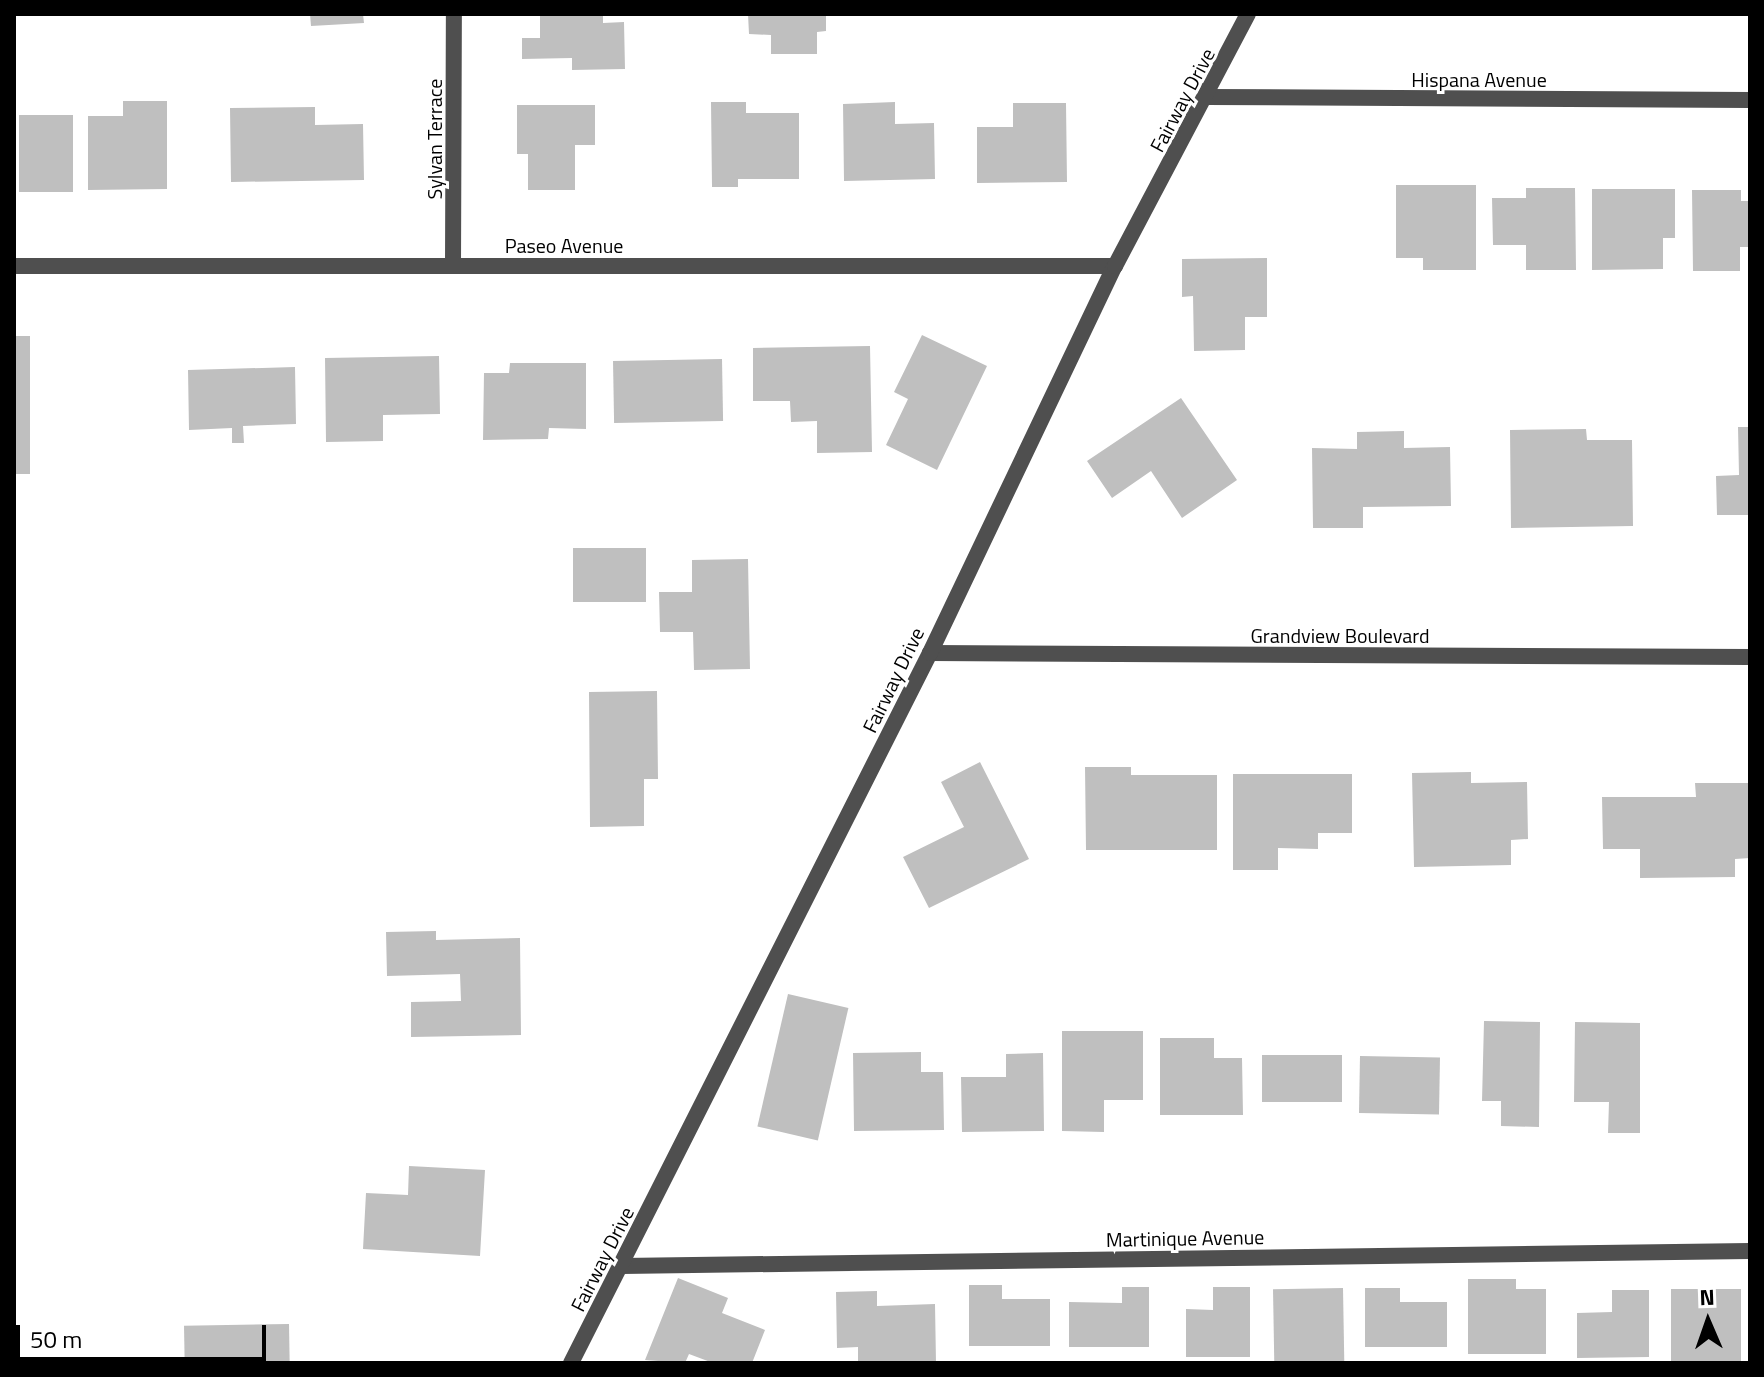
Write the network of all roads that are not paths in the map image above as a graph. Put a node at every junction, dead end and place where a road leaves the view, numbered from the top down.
1 (454, 14) edge
2 (1248, 14) edge
3 (1207, 97) junction
4 (1750, 100) edge
5 (453, 265) junction
6 (14, 266) edge
7 (1115, 266) junction
8 (930, 653) junction
9 (1750, 657) edge
10 (1750, 1251) edge
11 (622, 1266) junction
12 (571, 1363) edge

1 - 5 street, Sylvan Terrace
2 - 3 street, Fairway Drive
3 - 4 street, Hispana Avenue
3 - 7 street, Fairway Drive
5 - 6 street, Paseo Avenue
5 - 7 street, Paseo Avenue
7 - 8 street, Fairway Drive
8 - 9 street, Grandview Boulevard
8 - 11 street, Fairway Drive
10 - 11 street, Martinique Avenue
11 - 12 street, Fairway Drive

